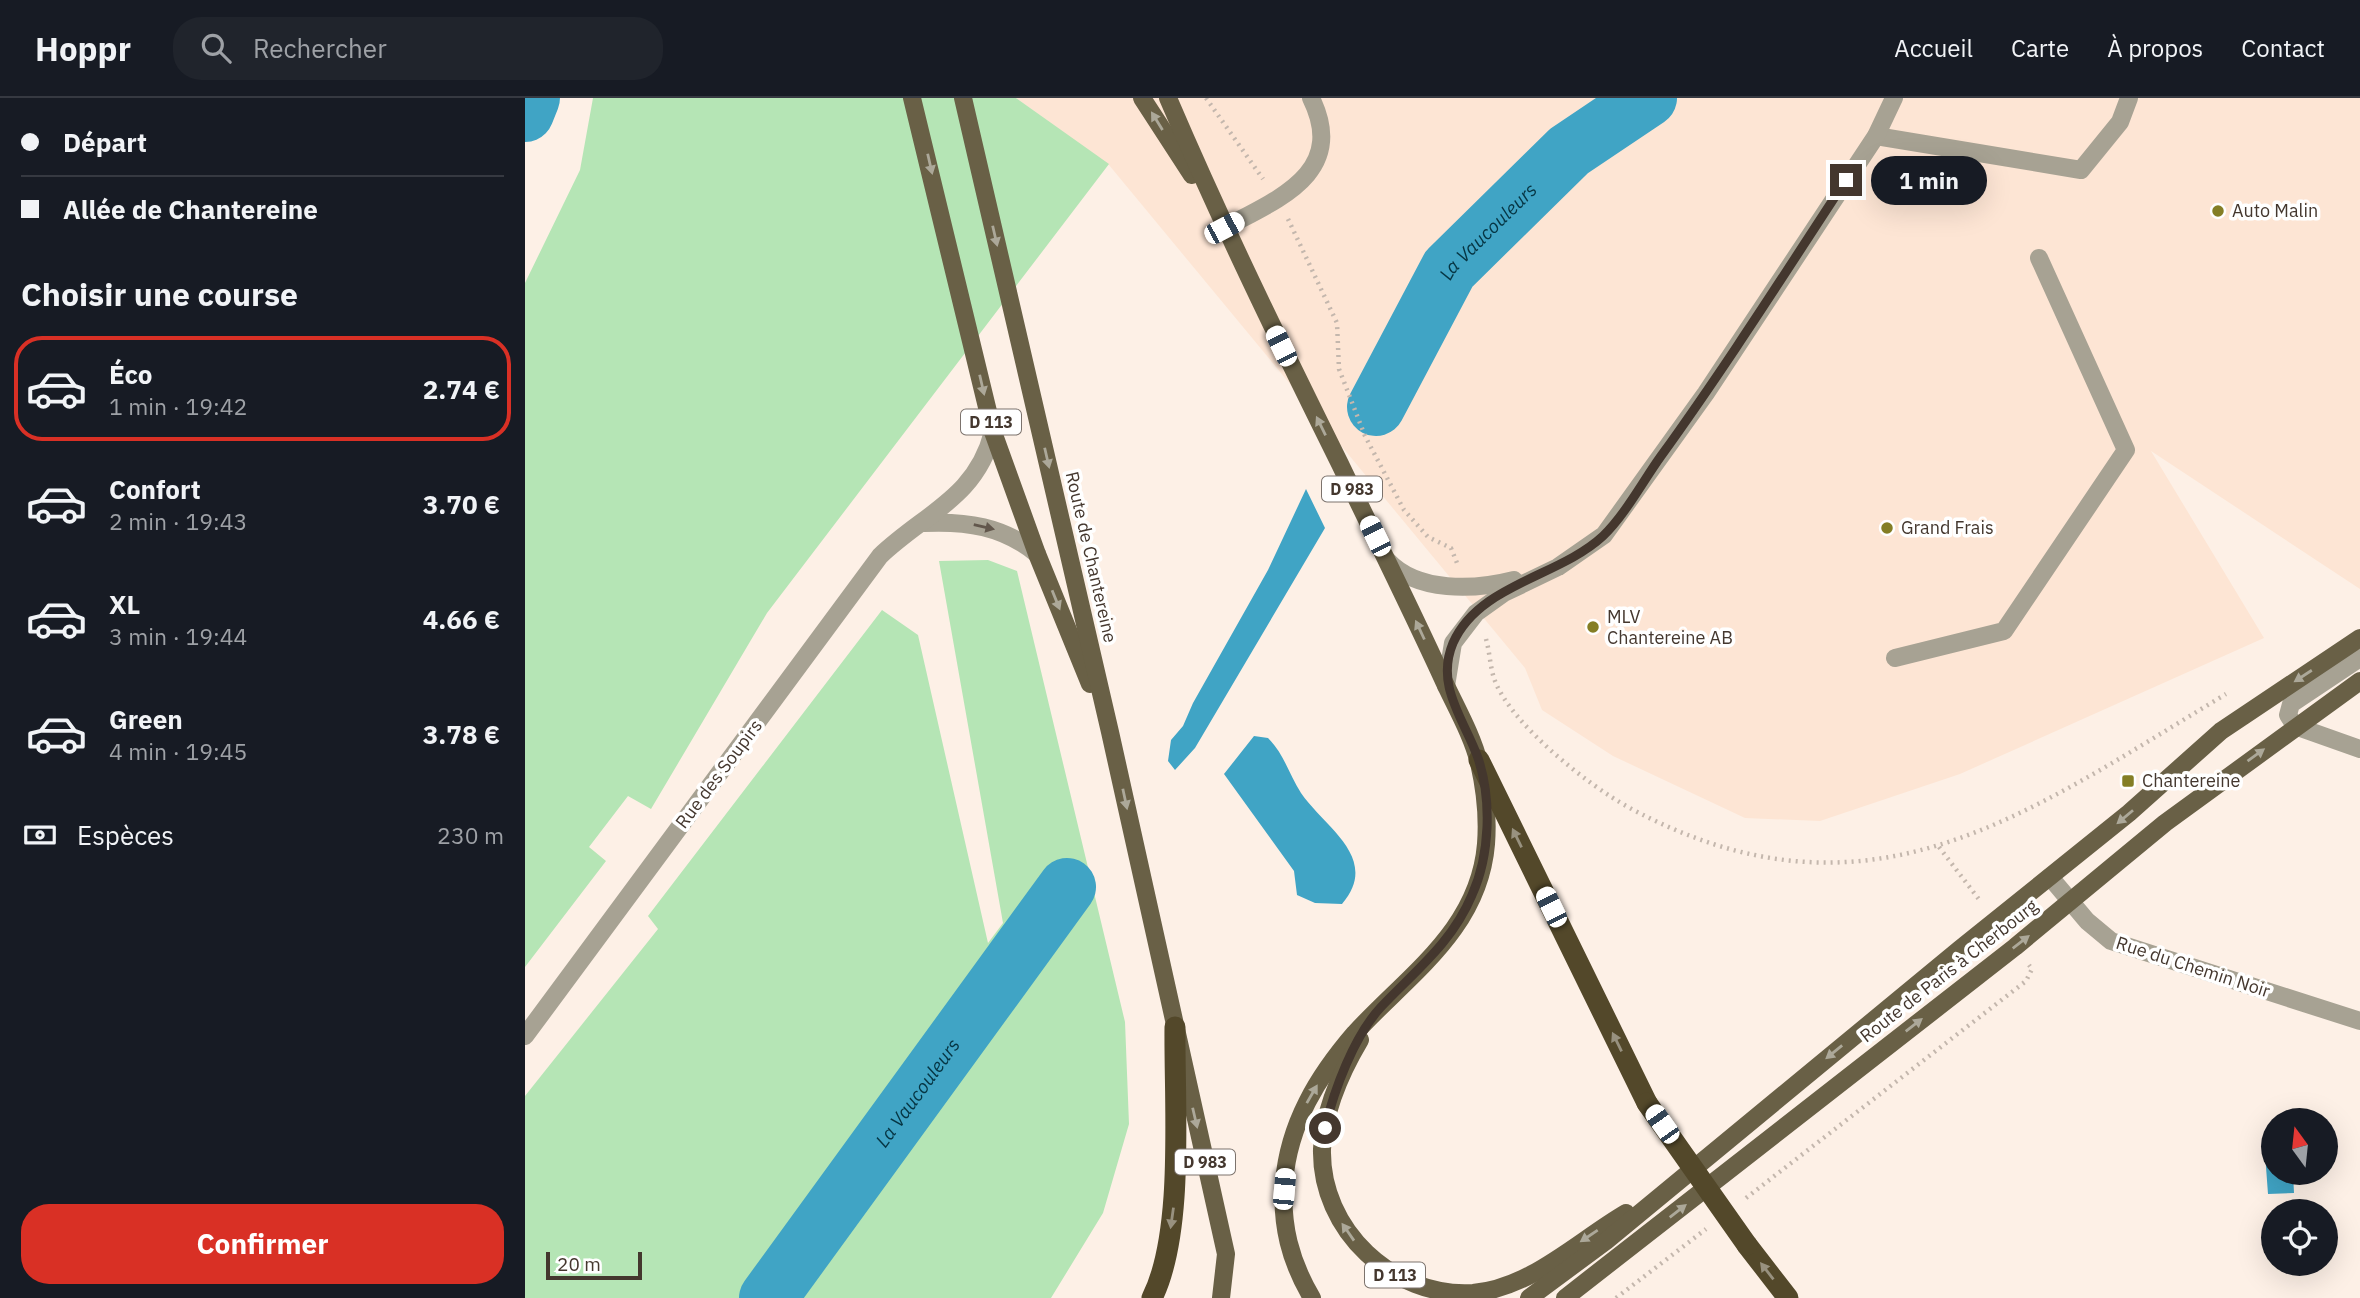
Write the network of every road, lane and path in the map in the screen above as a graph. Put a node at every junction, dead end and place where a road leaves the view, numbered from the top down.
1 (912, 98) edge
2 (963, 98) edge
3 (1142, 98) edge
4 (1168, 98) edge
5 (1206, 98) edge
6 (1311, 98) edge
7 (1894, 98) edge
8 (2129, 98) edge
9 (1876, 136) junction
10 (1277, 200) junction
11 (1222, 224) junction
12 (2039, 258) dead end
13 (993, 432) junction
14 (924, 523) junction
15 (1037, 554) junction
16 (1387, 560) junction
17 (1545, 572) junction
18 (1466, 586) junction
19 (1476, 613) junction
20 (2360, 638) edge
21 (1895, 658) dead end
22 (2360, 658) edge
23 (2360, 681) edge
24 (1446, 686) junction
25 (2233, 690) dead end
26 (2295, 726) junction
27 (1110, 733) junction
28 (2360, 749) edge
29 (1479, 760) junction
30 (2050, 877) junction
31 (2071, 902) junction
32 (1379, 1010) junction
33 (2360, 1021) edge
34 (1175, 1027) junction
35 (525, 1035) edge
36 (1669, 1188) junction
37 (1152, 1298) edge
38 (1221, 1298) edge
39 (1312, 1298) edge
40 (1529, 1298) edge
41 (1565, 1298) edge
42 (1788, 1298) edge

1 -> 13 main road, D 113
2 -> 27 main road, Route de Chantereine / D 983
11 -> 3 main road
4 - 11 main road, D 983
5 - 10 path
6 - 10 street
7 - 9 street
8 - 9 street
9 - 17 street
10 - 11 street
10 - 18 path
16 -> 11 main road, D 983
12 - 21 street
13 - 14 street, Rue des Soupirs
13 - 15 main road, D 113
14 -> 15 street
14 - 35 street, Rue des Soupirs
15 -> 27 main road, D 113
16 - 18 street
24 -> 16 main road, D 983
17 - 18 street
17 - 19 street
19 - 24 street
19 - 25 path
20 -> 30 main road, D 113
22 - 26 street
23 - 26 main road, Route de Paris à Cherbourg
24 - 29 main road, D 983
26 - 28 street
31 -> 26 main road, Route de Paris à Cherbourg
27 -> 34 main road, Route de Chantereine / D 983
29 - 32 main road, D 983
42 -> 29 highway, bridge
30 - 31 street, Rue du Chemin Noir
30 -> 36 main road, D 113
31 - 33 street, Rue du Chemin Noir
41 -> 31 main road, Route de Paris à Cherbourg
36 -> 32 main road, D 113
39 -> 32 main road, D 983
34 -> 37 highway
34 -> 38 main road, D 983
36 - 40 main road, D 113

